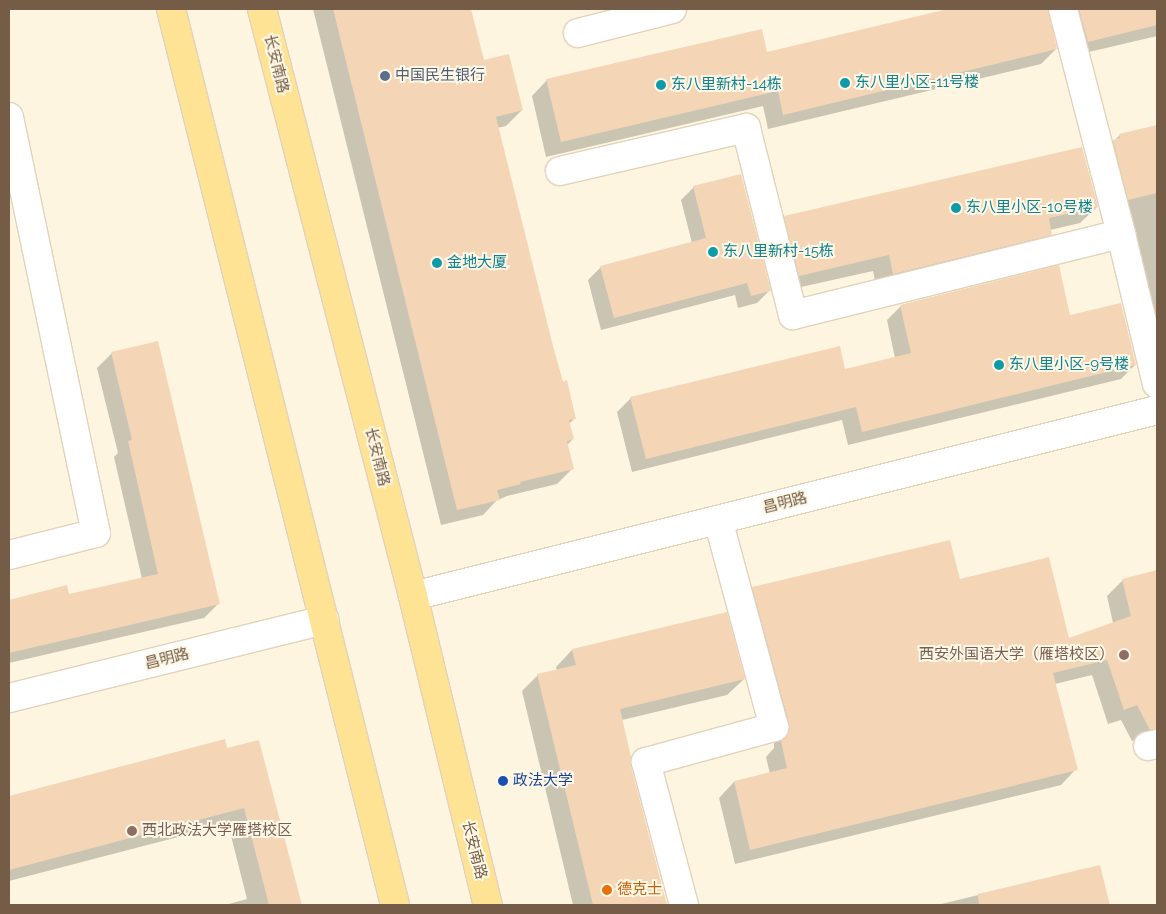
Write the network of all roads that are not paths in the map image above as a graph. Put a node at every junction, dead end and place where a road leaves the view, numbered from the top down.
1 (171, 9) edge
2 (262, 9) edge
3 (672, 9) edge
4 (1062, 9) edge
5 (578, 33) dead end
6 (9, 121) edge
7 (560, 171) dead end
8 (1121, 234) junction
9 (1157, 384) edge
10 (1157, 410) edge
11 (718, 520) junction
12 (9, 555) edge
13 (412, 596) junction
14 (325, 620) junction
15 (9, 698) edge
16 (395, 905) edge
17 (488, 905) edge
18 (684, 905) edge

1 - 14 main road
2 - 13 main road, 长安南路
3 - 5 street
4 - 8 street
6 - 12 street
7 - 8 street
8 - 9 street
10 - 11 street, 昌明路
11 - 13 street, 昌明路
11 - 18 street
13 - 17 main road, 长安南路
14 - 15 street, 昌明路
14 - 16 main road

